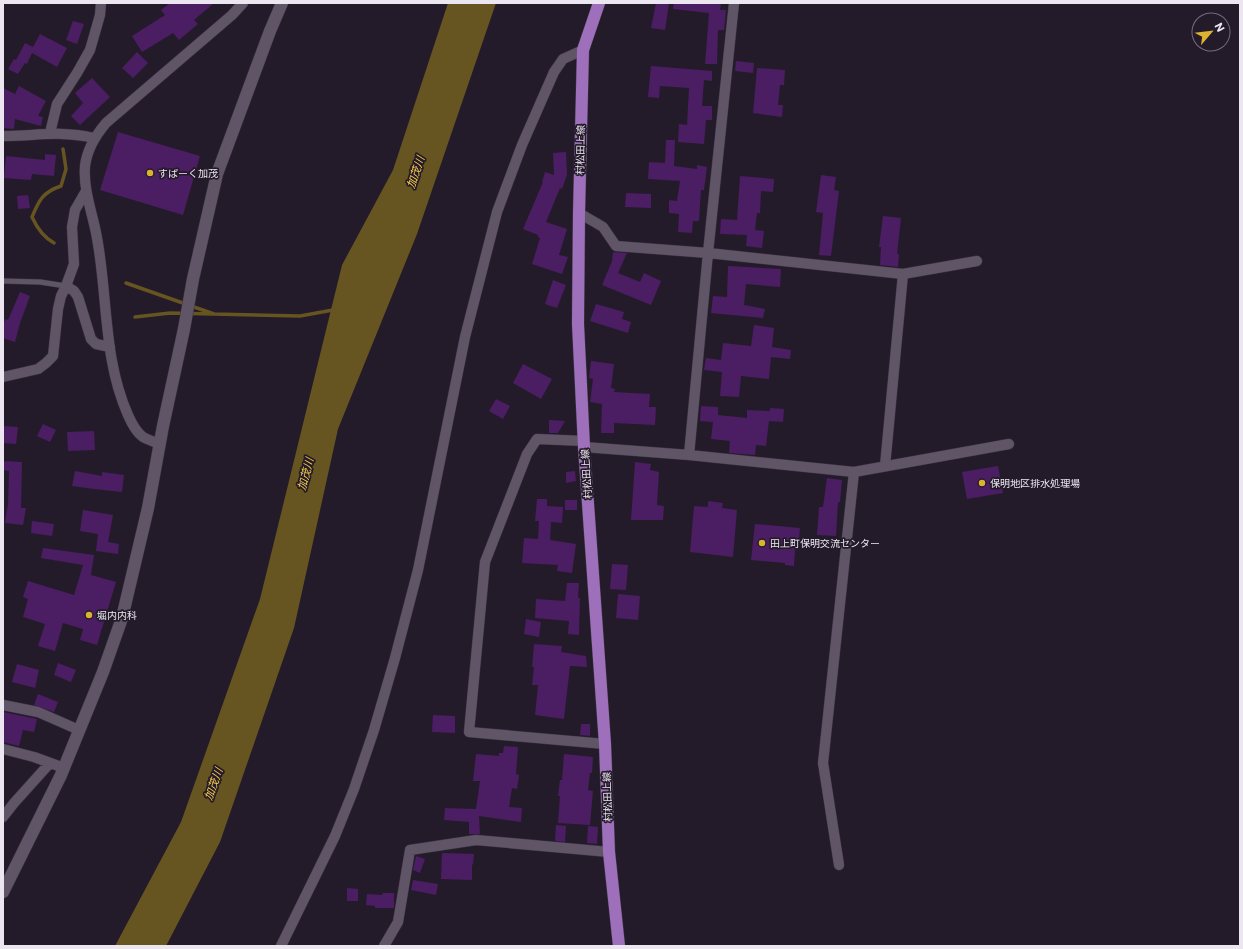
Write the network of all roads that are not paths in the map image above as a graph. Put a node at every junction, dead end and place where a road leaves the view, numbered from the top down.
1 (101, 3) edge
2 (243, 3) edge
3 (282, 3) edge
4 (599, 3) edge
5 (734, 3) edge
6 (583, 50) junction
7 (50, 133) junction
8 (3, 136) edge
9 (94, 138) junction
10 (86, 191) junction
11 (579, 213) junction
12 (708, 252) junction
13 (977, 261) dead end
14 (903, 274) junction
15 (3, 281) edge
16 (66, 286) junction
17 (110, 347) junction
18 (3, 377) edge
19 (160, 444) junction
20 (584, 444) junction
21 (1009, 444) dead end
22 (689, 455) junction
23 (885, 466) junction
24 (854, 472) junction
25 (3, 705) edge
26 (79, 730) junction
27 (605, 744) junction
28 (3, 749) edge
29 (50, 763) junction
30 (64, 768) junction
31 (3, 802) edge
32 (14, 803) junction
33 (3, 817) edge
34 (609, 852) junction
35 (839, 865) dead end
36 (3, 892) edge
37 (281, 946) edge
38 (384, 946) edge
39 (619, 946) edge

1 - 7 street
2 - 9 street
3 - 19 street
4 - 6 main road, 村松田上線
5 - 12 street
6 - 11 main road, 村松田上線
6 - 37 street
7 - 8 street
7 - 9 street
9 - 10 street
10 - 16 street
10 - 17 street
11 - 12 street
11 - 20 main road, 村松田上線
12 - 14 street
12 - 22 street
13 - 14 street
14 - 23 street
15 - 16 lane
16 - 17 street
16 - 18 street
17 - 19 street
19 - 26 street
20 - 22 street
20 - 27 main road, 村松田上線
20 - 27 street
21 - 23 street
22 - 24 street
23 - 24 street
24 - 35 street
25 - 26 street
26 - 30 street
27 - 34 main road, 村松田上線
28 - 29 street
29 - 30 street
29 - 32 street
30 - 36 street
31 - 32 street
32 - 33 street
34 - 38 street
34 - 39 main road, 村松田上線

